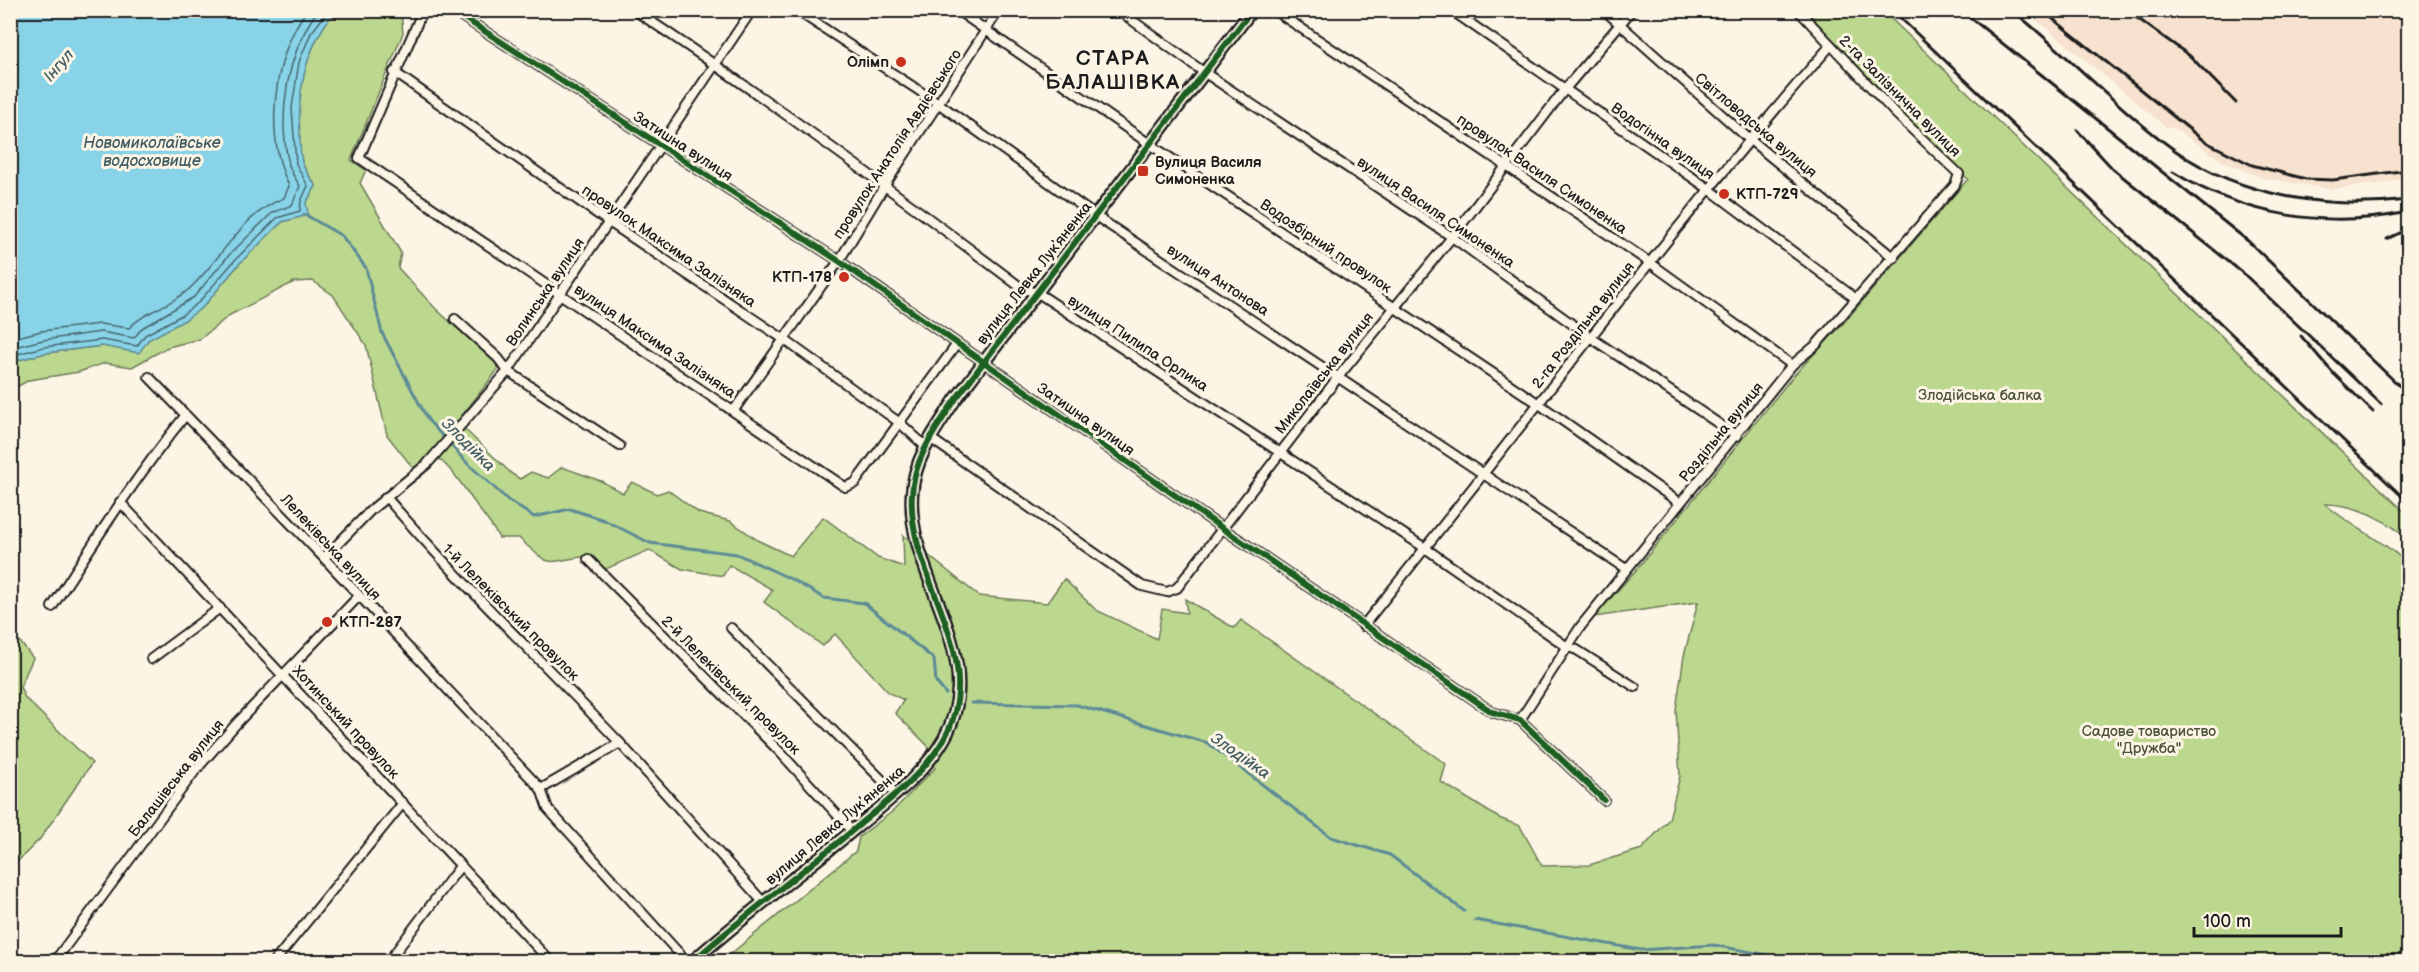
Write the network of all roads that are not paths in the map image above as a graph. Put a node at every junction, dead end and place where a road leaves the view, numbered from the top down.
1 (423, 10) edge
2 (452, 10) edge
3 (634, 10) edge
4 (752, 10) edge
5 (796, 10) edge
6 (957, 10) edge
7 (999, 10) edge
8 (1118, 10) edge
9 (1252, 10) edge
10 (1274, 10) edge
11 (1451, 10) edge
12 (1604, 10) edge
13 (1632, 10) edge
14 (1798, 10) edge
15 (1619, 26) junction
16 (986, 30) junction
17 (1831, 45) junction
18 (715, 64) junction
19 (394, 72) junction
20 (1205, 73) junction
21 (1565, 89) junction
22 (938, 103) junction
23 (1749, 139) junction
24 (1151, 145) junction
25 (659, 146) junction
26 (1506, 166) junction
27 (1959, 174) joint
28 (885, 184) junction
29 (1709, 189) junction
30 (1097, 217) junction
31 (609, 222) junction
32 (1452, 237) junction
33 (1894, 258) junction
34 (839, 261) junction
35 (1649, 262) junction
36 (1038, 293) junction
37 (561, 294) junction
38 (1856, 298) junction
39 (1393, 308) junction
40 (455, 319) dead end
41 (1590, 337) junction
42 (782, 338) junction
43 (957, 344) junction
44 (983, 363) junction
45 (1792, 365) junction
46 (508, 371) junction
47 (1339, 376) junction
48 (149, 377) dead end
49 (1539, 404) junction
50 (734, 410) junction
51 (185, 416) junction
52 (900, 423) junction
53 (1737, 436) junction
54 (928, 442) junction
55 (620, 446) dead end
56 (1280, 452) junction
57 (1483, 475) junction
58 (386, 498) junction
59 (120, 502) junction
60 (1680, 503) junction
61 (1222, 528) junction
62 (1425, 548) junction
63 (324, 558) junction
64 (588, 559) dead end
65 (1626, 569) junction
66 (1177, 588) joint
67 (359, 596) junction
68 (52, 607) dead end
69 (220, 608) junction
70 (1363, 626) junction
71 (731, 628) dead end
72 (1566, 646) junction
73 (151, 659) dead end
74 (285, 675) junction
75 (1635, 687) dead end
76 (1520, 720) junction
77 (620, 743) junction
78 (541, 789) junction
79 (896, 794) junction
80 (1604, 800) dead end
81 (403, 803) junction
82 (852, 831) junction
83 (461, 865) junction
84 (762, 902) junction
85 (54, 962) edge
86 (274, 962) edge
87 (387, 962) edge
88 (551, 962) edge
89 (687, 962) edge
90 (692, 962) edge

1 - 19 street
2 - 25 street, Затишна вулиця
3 - 18 street, вулиця Пилипа Орлика
4 - 18 street, Волинська вулиця
5 - 22 street, вулиця Антонова
6 - 16 street, Водозбірний провулок
7 - 16 street, провулок Анатолія Авдієвського
8 - 20 street, вулиця Василя Симоненка
9 - 20 street, вулиця Левка Лукʼяненка
10 - 26 street, провулок Василя Симоненка
11 - 21 street, Водогінна вулиця
12 - 15 street, Світловодська вулиця
13 - 15 street, Миколаївська вулиця
14 - 17 street, 2-га Залізнична вулиця
15 - 21 street, Миколаївська вулиця
15 - 23 street, Світловодська вулиця
16 - 22 street, провулок Анатолія Авдієвського
16 - 24 street, Водозбірний провулок
17 - 23 street, 2-га Роздільна вулиця
17 - 27 street, 2-га Залізнична вулиця
18 - 25 street, Волинська вулиця
18 - 28 street, вулиця Пилипа Орлика
19 - 31 street, провулок Максима Залізняка
19 - 37 street, вулиця Максима Залізняка
20 - 24 street, вулиця Левка Лукʼяненка
20 - 32 street, вулиця Василя Симоненка
21 - 26 street, Миколаївська вулиця
21 - 29 street, Водогінна вулиця
22 - 28 street, провулок Анатолія Авдієвського
22 - 30 street, вулиця Антонова
23 - 29 street, 2-га Роздільна вулиця
23 - 33 street, Світловодська вулиця
24 - 30 street, вулиця Левка Лукʼяненка
24 - 39 street, Водозбірний провулок
25 - 31 street, Волинська вулиця
25 - 34 street, Затишна вулиця
26 - 32 street, Миколаївська вулиця
26 - 35 street, провулок Василя Симоненка
27 - 33 street, Роздільна вулиця
28 - 34 street, провулок Анатолія Авдієвського
28 - 36 street, вулиця Пилипа Орлика
29 - 35 street, 2-га Роздільна вулиця
29 - 38 street, Водогінна вулиця
30 - 36 street, вулиця Левка Лукʼяненка
30 - 47 street, вулиця Антонова
31 - 37 street, Волинська вулиця
31 - 42 street, провулок Максима Залізняка
32 - 39 street, Миколаївська вулиця
32 - 41 street, вулиця Василя Симоненка
33 - 38 street, Роздільна вулиця
34 - 42 street, провулок Анатолія Авдієвського
34 - 43 street, Затишна вулиця
35 - 41 street, 2-га Роздільна вулиця
35 - 45 street, провулок Василя Симоненка
36 - 44 street, вулиця Левка Лукʼяненка
36 - 56 street, вулиця Пилипа Орлика
37 - 46 street, Волинська вулиця
37 - 50 street, вулиця Максима Залізняка
38 - 45 street, Роздільна вулиця
39 - 47 street, Миколаївська вулиця
39 - 49 street, Водозбірний провулок
40 - 46 street
41 - 49 street, 2-га Роздільна вулиця
41 - 53 street, вулиця Василя Симоненка
42 - 50 street, провулок Анатолія Авдієвського
42 - 52 street, провулок Максима Залізняка
43 - 44 street, Затишна вулиця
43 - 52 street
44 - 54 street, вулиця Левка Лукʼяненка
44 - 61 street, Затишна вулиця
45 - 53 street, Роздільна вулиця
46 - 55 street
46 - 58 street, Волинська вулиця
47 - 56 street, Миколаївська вулиця
47 - 57 street, вулиця Антонова
48 - 51 street, Лелеківська вулиця
49 - 57 street, 2-га Роздільна вулиця
49 - 60 street, Водозбірний провулок
50 - 52 street, вулиця Максима Залізняка
51 - 59 street
51 - 63 street, Лелеківська вулиця
52 - 54 street, провулок Максима Залізняка
53 - 60 street, Роздільна вулиця
54 - 66 street, провулок Максима Залізняка
54 - 79 street, вулиця Левка Лукʼяненка
56 - 61 street, Миколаївська вулиця
56 - 62 street, вулиця Пилипа Орлика
57 - 62 street, 2-га Роздільна вулиця
57 - 65 street, вулиця Антонова
58 - 63 street, Волинська вулиця
58 - 77 street, 1-й Лелеківський провулок
59 - 68 street
59 - 69 street, Хотинський провулок
60 - 65 street, Роздільна вулиця
61 - 66 street, Миколаївська вулиця
61 - 70 street, Затишна вулиця
62 - 70 street, 2-га Роздільна вулиця
62 - 72 street, вулиця Пилипа Орлика
63 - 67 street, Лелеківська вулиця
64 - 82 street, 2-й Лелеківський провулок
65 - 72 street, Роздільна вулиця
67 - 74 street, Балашівська вулиця
67 - 78 street, Лелеківська вулиця
69 - 73 street
69 - 74 street, Хотинський провулок
70 - 76 street, Затишна вулиця
71 - 79 street
72 - 75 street, вулиця Пилипа Орлика
72 - 76 street, Роздільна вулиця
74 - 81 street, Хотинський провулок
74 - 85 street, Балашівська вулиця
76 - 80 street, Затишна вулиця
77 - 78 street
77 - 84 street
78 - 89 street, Лелеківська вулиця
79 - 82 street, вулиця Левка Лукʼяненка
81 - 83 street, Хотинський провулок
81 - 86 street
82 - 84 street, вулиця Левка Лукʼяненка
83 - 87 street
83 - 88 street, Хотинський провулок
84 - 90 street, вулиця Левка Лукʼяненка

